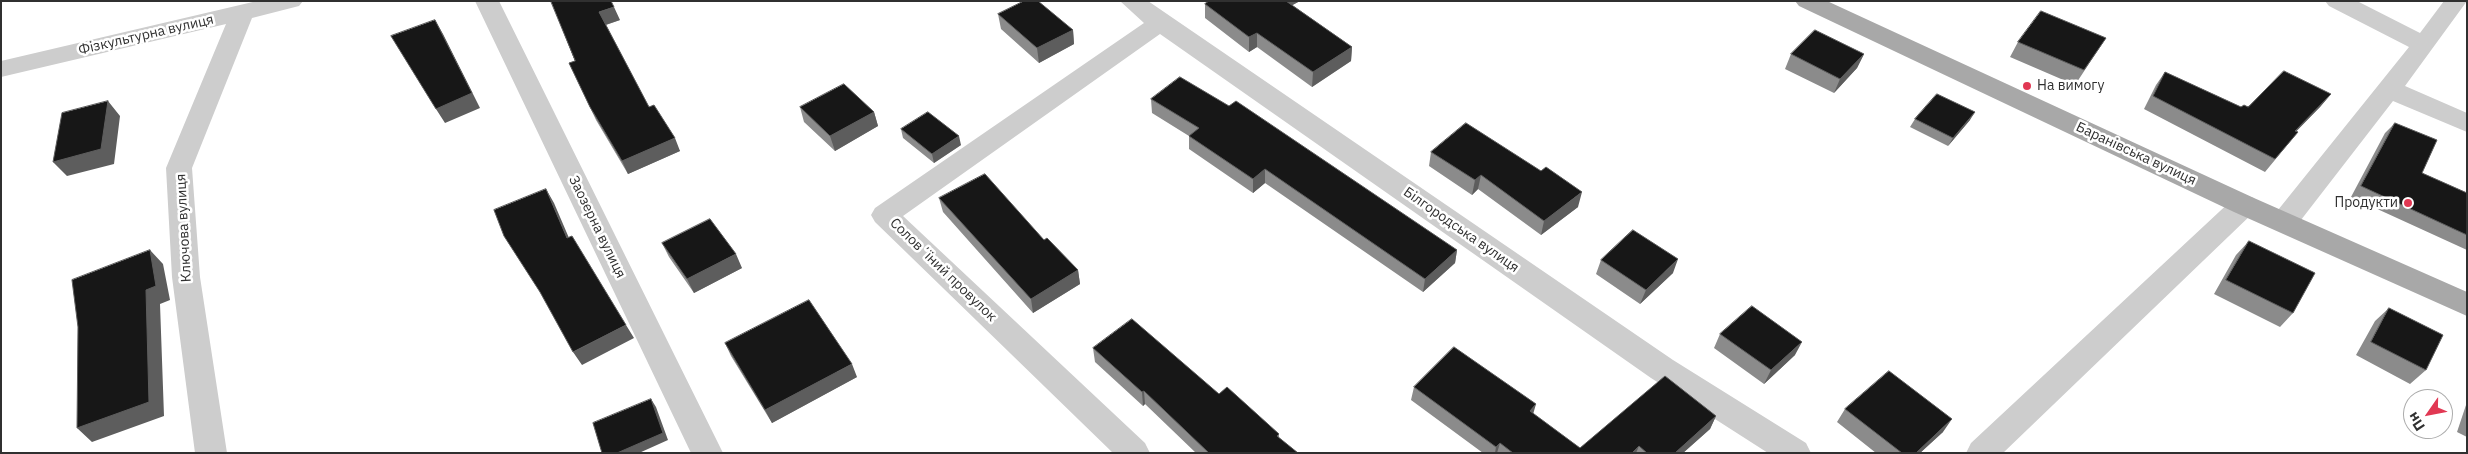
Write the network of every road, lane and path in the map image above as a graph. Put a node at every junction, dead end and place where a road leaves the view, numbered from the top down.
1 (291, 1) edge
2 (487, 1) edge
3 (1132, 1) edge
4 (1806, 1) edge
5 (2337, 1) edge
6 (2456, 1) edge
7 (242, 13) junction
8 (1160, 23) junction
9 (2424, 45) junction
10 (1, 69) edge
11 (2390, 89) junction
12 (2467, 123) edge
13 (2244, 205) junction
14 (2284, 222) junction
15 (2467, 305) edge
16 (211, 453) edge
17 (707, 453) edge
18 (1134, 453) edge
19 (1794, 453) edge
20 (1982, 453) edge

1 - 7 street, Фізкультурна вулиця
2 - 17 street, Заозерна вулиця
3 - 8 street, Білгородська вулиця
4 - 13 main road, Баранівська вулиця
5 - 9 street
6 - 9 street
7 - 10 street, Фізкультурна вулиця
7 - 16 street, Ключова вулиця
8 - 18 street, Соловʼїний провулок
8 - 19 street, Білгородська вулиця
9 - 11 street
11 - 12 street
11 - 14 street
13 - 14 main road, Баранівська вулиця
13 - 20 street
14 - 15 main road, Баранівська вулиця

